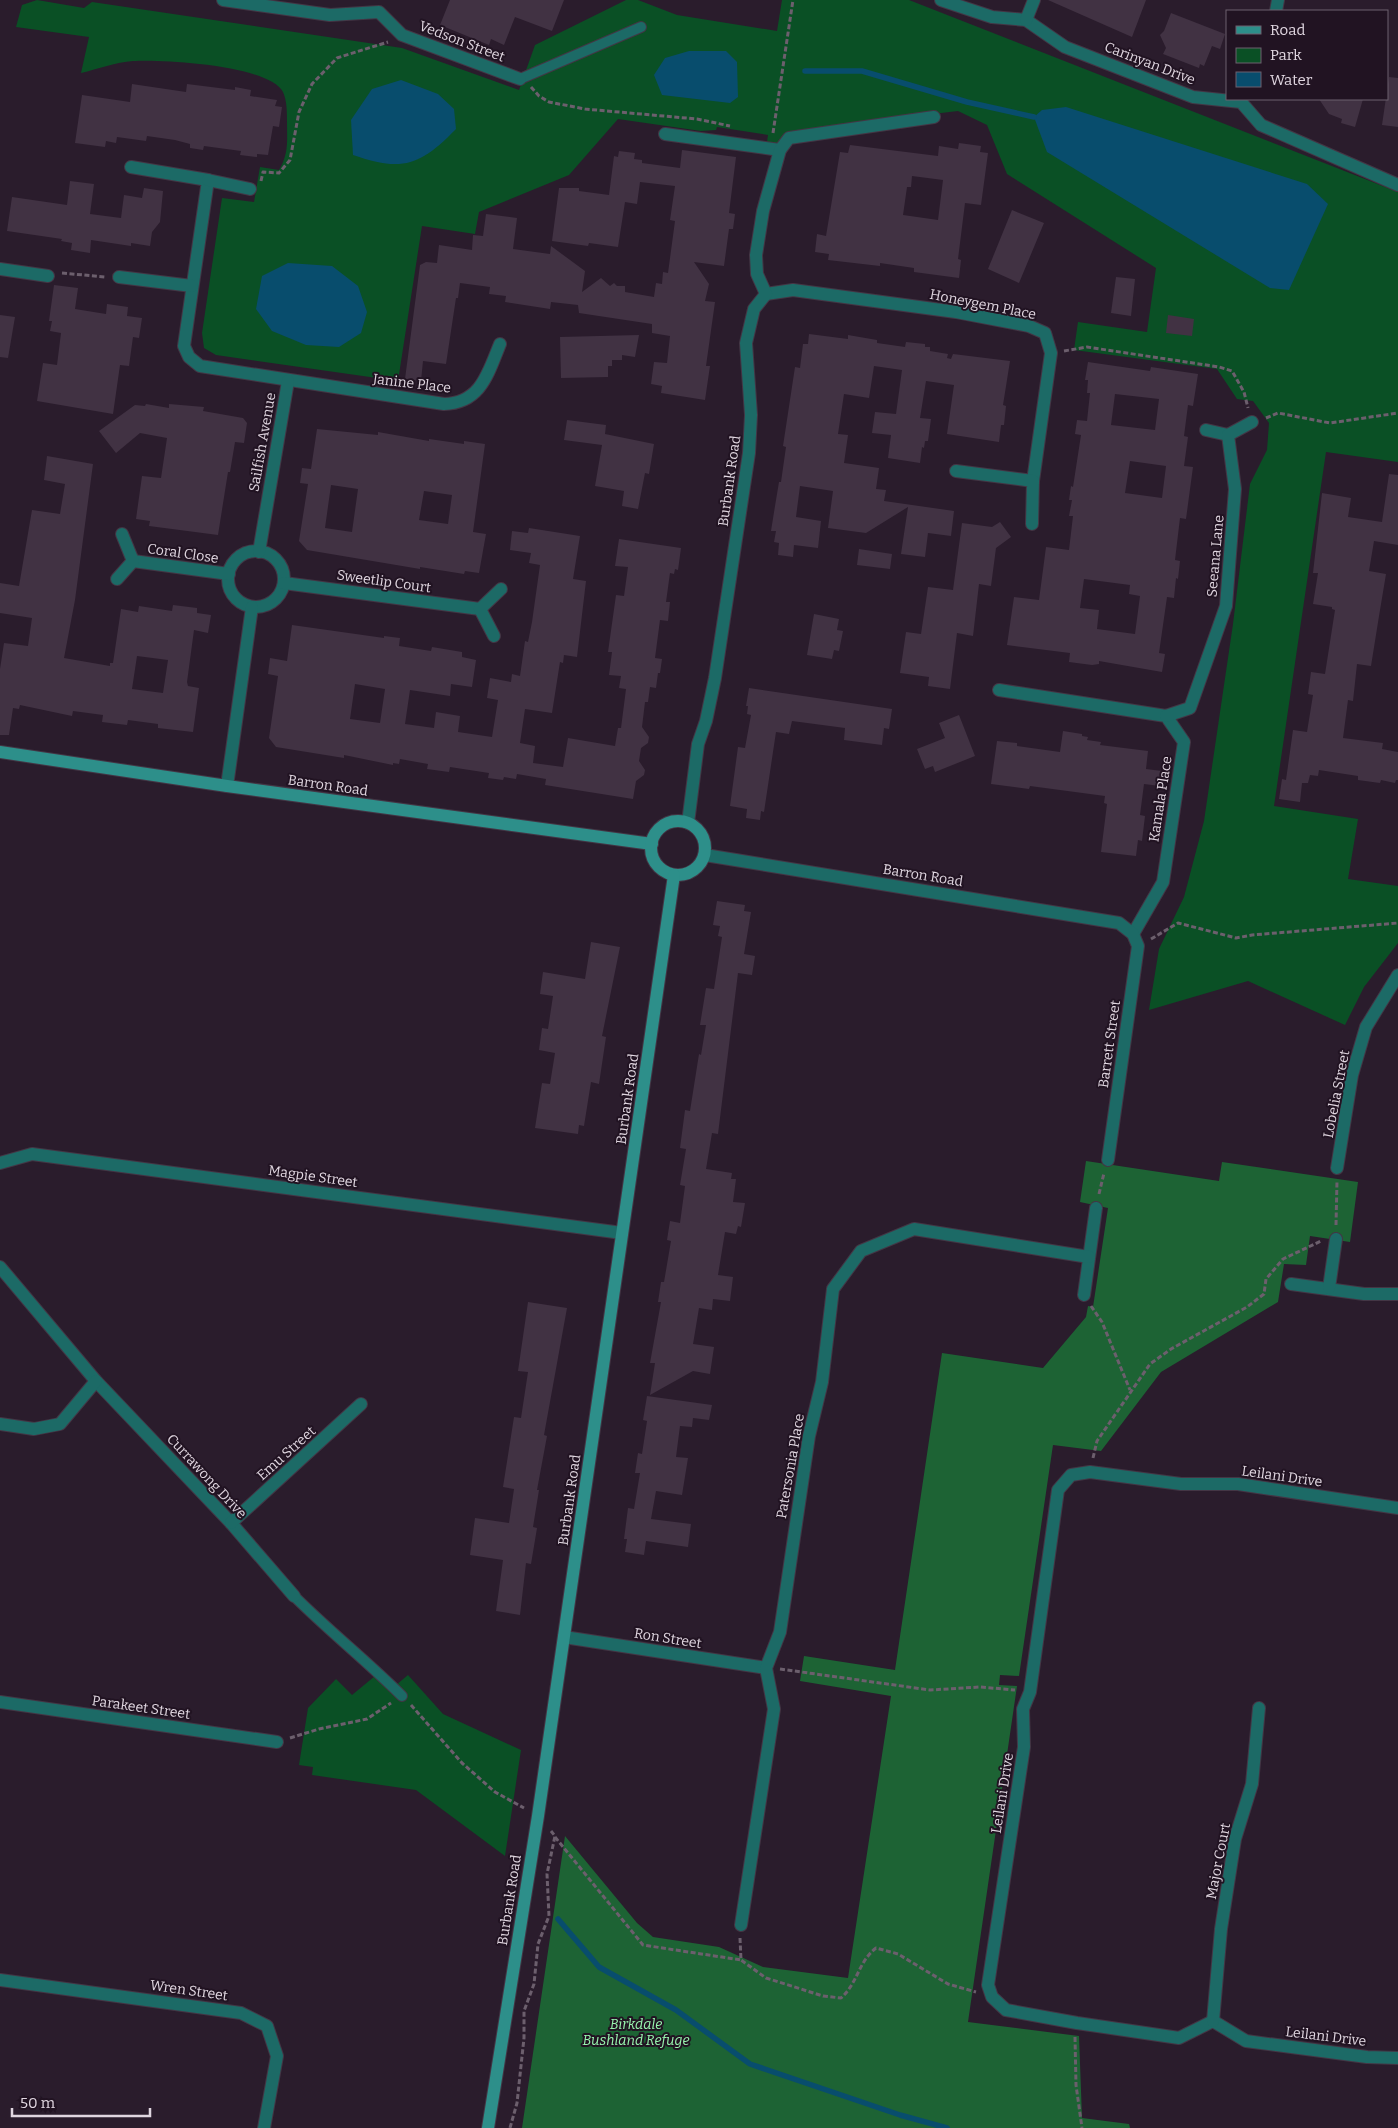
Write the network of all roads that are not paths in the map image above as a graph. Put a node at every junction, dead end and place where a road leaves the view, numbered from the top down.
1 (223, 0) edge
2 (941, 0) edge
3 (1034, 0) edge
4 (1026, 20) junction
5 (641, 27) dead end
6 (522, 85) joint
7 (1226, 99) edge
8 (1242, 100) edge
9 (934, 117) dead end
10 (665, 134) dead end
11 (775, 149) junction
12 (131, 167) dead end
13 (208, 180) junction
14 (1398, 185) edge
15 (250, 189) road end
16 (0, 269) edge
17 (48, 276) road end
18 (120, 277) road end
19 (192, 286) junction
20 (766, 294) junction
21 (500, 344) dead end
22 (288, 380) junction
23 (1252, 422) road end
24 (1206, 430) dead end
25 (1228, 435) junction
26 (956, 471) dead end
27 (1033, 481) junction
28 (1032, 524) dead end
29 (122, 534) dead end
30 (259, 552) junction
31 (133, 561) junction
32 (229, 574) junction
33 (117, 579) dead end
34 (284, 583) junction
35 (501, 589) dead end
36 (252, 607) junction
37 (480, 609) junction
38 (494, 636) dead end
39 (998, 690) dead end
40 (1166, 716) junction
41 (0, 752) edge
42 (227, 786) junction
43 (688, 823) junction
44 (652, 844) junction
45 (705, 855) junction
46 (674, 875) junction
47 (1132, 934) junction
48 (1398, 975) edge
49 (1108, 1160) road end
50 (0, 1163) edge
51 (1337, 1168) road end
52 (1096, 1208) road end
53 (622, 1232) junction
54 (1336, 1239) road end
55 (1089, 1257) junction
56 (0, 1267) edge
57 (1291, 1284) dead end
58 (1329, 1288) junction
59 (1398, 1294) edge
60 (1084, 1295) road end
61 (96, 1381) junction
62 (361, 1404) dead end
63 (0, 1424) edge
64 (1398, 1508) edge
65 (231, 1523) junction
66 (294, 1596) joint
67 (564, 1637) junction
68 (766, 1668) junction
69 (402, 1696) road end
70 (0, 1702) edge
71 (1259, 1708) dead end
72 (277, 1742) road end
73 (741, 1924) road end
74 (0, 1980) edge
75 (1213, 2021) junction
76 (1398, 2058) edge
77 (264, 2128) edge
78 (488, 2128) edge

1 - 6 street, Vedson Street
2 - 4 street, Carinyan Drive
3 - 4 street
4 - 7 street, Carinyan Drive
5 - 6 lane
8 - 14 street, Carinyan Drive
9 - 11 street
10 - 11 street
11 - 20 street
12 - 13 street
13 - 15 street
13 - 19 street, Sailfish Avenue
16 - 17 street
18 - 19 street
19 - 22 street, Sailfish Avenue
20 - 27 street, Honeygem Place
20 - 43 street, Burbank Road
21 - 22 street, Janine Place
22 - 30 street, Sailfish Avenue
23 - 25 street
24 - 25 street
25 - 40 street, Seeana Lane
26 - 27 street
27 - 28 street
29 - 31 street, Coral Close
30 - 32 street
30 - 34 street
31 - 32 street, Coral Close
31 - 33 street, Coral Close
32 - 36 street
34 - 36 street
34 - 37 street, Sweetlip Court
35 - 37 street
36 - 42 street
37 - 38 street
39 - 40 street
40 - 47 street, Kamala Place
41 - 42 street, Barron Road
42 - 44 street, Barron Road
43 - 44 street
43 - 45 street
44 - 46 street
45 - 46 street
45 - 47 street, Barron Road
46 - 53 street, Burbank Road
47 - 49 street, Barrett Street
48 - 51 street, Lobelia Street
50 - 53 street, Magpie Street
52 - 55 street
53 - 67 street, Burbank Road
54 - 58 street
55 - 60 street
55 - 68 street, Patersonia Place
56 - 61 street, Currawong Drive
57 - 58 street
58 - 59 street
61 - 63 street
61 - 65 street, Currawong Drive
62 - 65 street, Emu Street
64 - 75 street, Leilani Drive
65 - 66 street, Currawong Drive
66 - 69 lane, Currawong Drive
67 - 68 street, Ron Street
67 - 78 street, Burbank Road
68 - 73 street
70 - 72 street, Parakeet Street
71 - 75 street, Major Court
74 - 77 street, Wren Street
75 - 76 street, Leilani Drive

